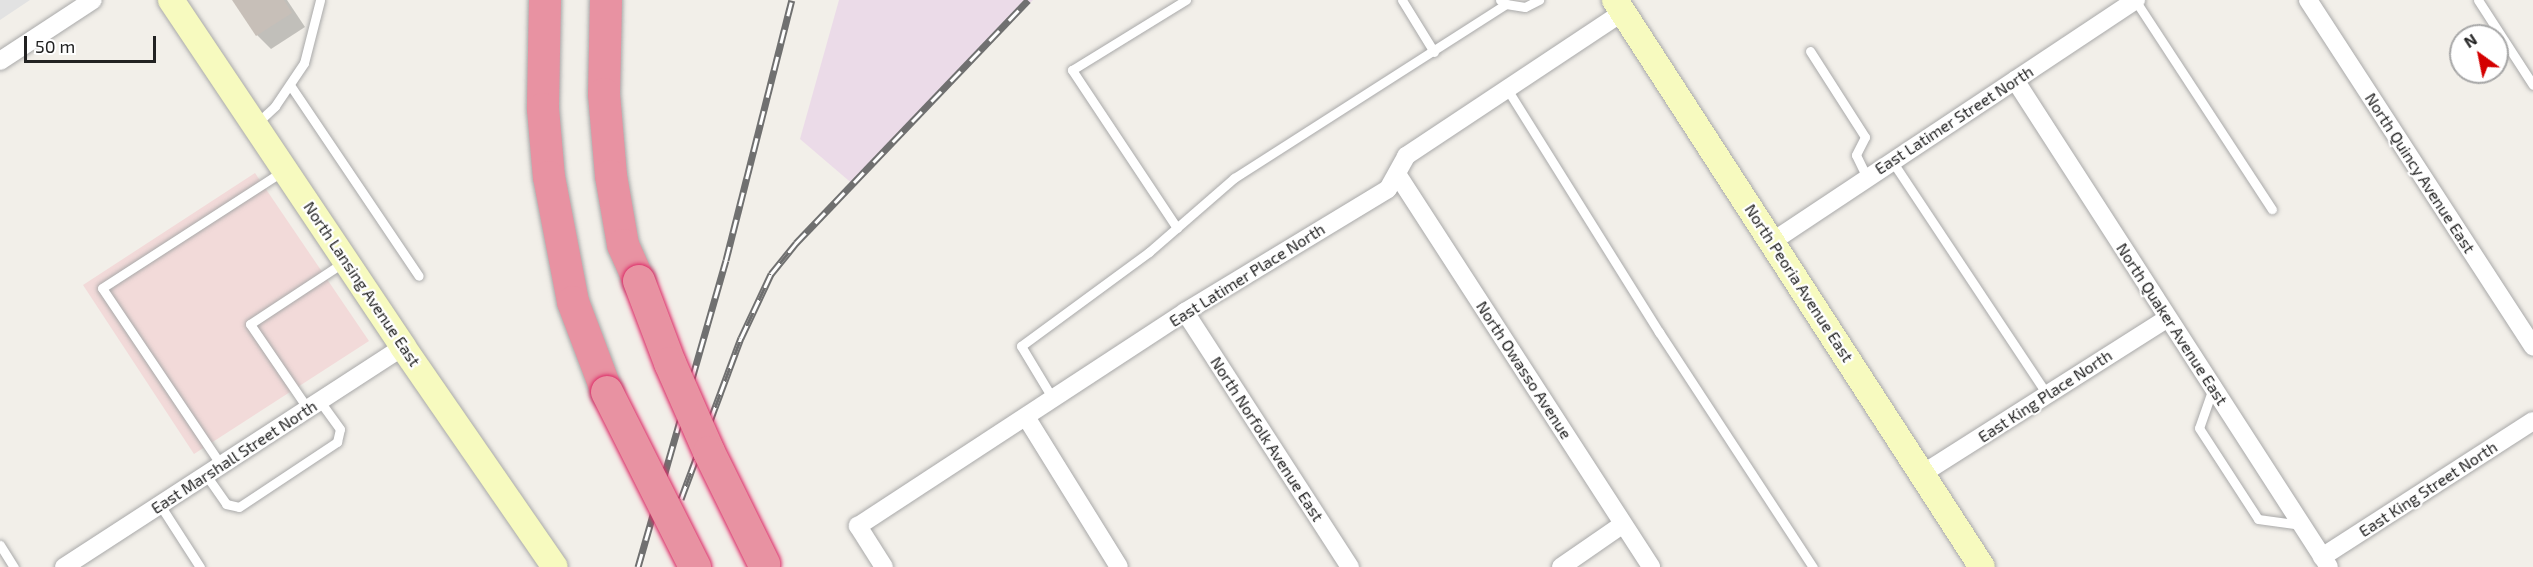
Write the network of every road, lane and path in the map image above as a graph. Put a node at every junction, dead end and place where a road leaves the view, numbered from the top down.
1 (93, 0) edge
2 (171, 0) edge
3 (320, 0) edge
4 (545, 0) edge
5 (606, 0) edge
6 (624, 0) edge
7 (1186, 0) edge
8 (1402, 0) edge
9 (1539, 0) edge
10 (2136, 0) edge
11 (2308, 0) edge
12 (2478, 0) edge
13 (1503, 2) edge
14 (1619, 6) edge
15 (1810, 51) dead end
16 (1434, 52) junction
17 (0, 61) edge
18 (2014, 80) junction
19 (290, 85) junction
20 (2533, 85) edge
21 (1508, 89) junction
22 (604, 94) junction
23 (255, 125) junction
24 (1892, 161) junction
25 (285, 170) junction
26 (1397, 174) junction
27 (1867, 178) junction
28 (2272, 209) dead end
29 (1177, 228) junction
30 (1773, 241) junction
31 (346, 260) junction
32 (419, 276) dead end
33 (1185, 312) junction
34 (2168, 318) junction
35 (2533, 346) edge
36 (404, 347) junction
37 (2213, 388) junction
38 (2047, 394) junction
39 (1053, 399) junction
40 (314, 405) junction
41 (1026, 417) junction
42 (2533, 421) edge
43 (214, 470) junction
44 (1922, 474) junction
45 (160, 505) junction
46 (1623, 524) junction
47 (2302, 525) junction
48 (0, 545) edge
49 (2326, 562) edge
50 (765, 565) edge
51 (14, 567) edge
52 (64, 567) edge
53 (200, 567) edge
54 (555, 567) edge
55 (695, 567) edge
56 (884, 567) edge
57 (1119, 567) edge
58 (1350, 567) edge
59 (1561, 567) edge
60 (1651, 567) edge
61 (1813, 567) edge
62 (1982, 567) edge

1 - 17 street
2 - 23 street, North Lansing Avenue East
3 - 19 lane
4 - 55 highway, bridge
5 - 22 highway
6 - 22 highway
7 - 29 lane
8 - 16 lane
9 - 13 lane
10 - 18 street, East Latimer Street North
10 - 28 lane
11 - 35 street, North Quincy Avenue East
12 - 20 lane
13 - 16 lane
14 - 21 street, East Latimer Place North
14 - 30 street, North Peoria Avenue East
15 - 27 lane
16 - 29 lane
18 - 24 street, East Latimer Street North
18 - 34 street, North Quaker Avenue East
19 - 23 lane
19 - 32 lane
21 - 26 street, East Latimer Place North
21 - 61 lane
22 - 50 highway, bridge
23 - 25 street, North Lansing Avenue East
24 - 27 street, East Latimer Street North
24 - 38 lane
25 - 31 street, North Lansing Avenue East
25 - 43 lane
26 - 33 street, East Latimer Place North
26 - 46 street, North Owasso Avenue
27 - 30 street, East Latimer Street North
29 - 39 lane
30 - 44 street, North Peoria Avenue East
31 - 36 street, North Lansing Avenue East
31 - 40 lane
33 - 39 street, East Latimer Place North
33 - 58 street, North Norfolk Avenue East
34 - 37 street, North Quaker Avenue East
34 - 38 street, East King Place North
36 - 40 street, East Marshall Street North
36 - 54 street, North Lansing Avenue East
37 - 47 street, North Quaker Avenue East
37 - 47 lane
38 - 44 street, East King Place North
39 - 41 street, East Latimer Place North
40 - 43 street, East Marshall Street North
40 - 43 lane
41 - 56 street, East Latimer Place North
41 - 57 street
42 - 49 street, East King Street North
43 - 45 street, East Marshall Street North
44 - 62 street, North Peoria Avenue East
45 - 52 street, East Marshall Street North
45 - 53 lane
46 - 59 street
46 - 60 street, North Owasso Avenue
47 - 49 street, North Quaker Avenue East
48 - 51 lane

